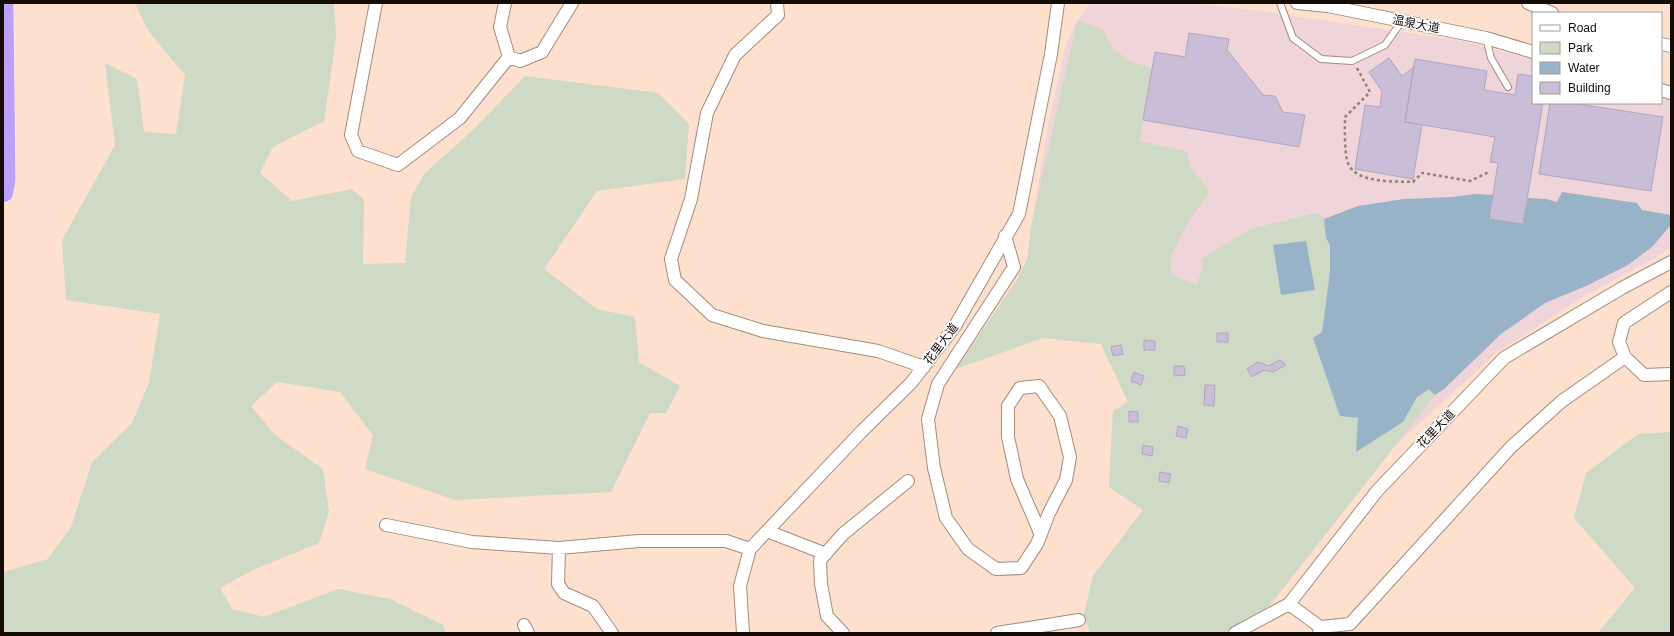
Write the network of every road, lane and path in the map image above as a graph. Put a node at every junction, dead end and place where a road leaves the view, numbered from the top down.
1 (3, 3) edge
2 (376, 3) edge
3 (505, 3) edge
4 (572, 3) edge
5 (777, 3) edge
6 (1058, 3) edge
7 (1280, 3) edge
8 (1297, 3) edge
9 (1528, 3) edge
10 (1550, 12) edge
11 (1402, 21) junction
12 (1486, 38) junction
13 (1532, 52) edge
14 (509, 57) junction
15 (1352, 61) junction
16 (1508, 87) dead end
17 (1488, 172) dead end
18 (3, 192) edge
19 (1005, 236) junction
20 (1671, 262) edge
21 (1671, 292) edge
22 (1625, 357) junction
23 (924, 367) junction
24 (1671, 374) edge
25 (908, 481) dead end
26 (386, 525) dead end
27 (767, 531) junction
28 (1041, 535) junction
29 (559, 548) junction
30 (750, 549) junction
31 (826, 554) junction
32 (1289, 604) junction
33 (1079, 620) dead end
34 (1350, 629) edge
35 (1320, 630) edge
36 (612, 633) edge
37 (743, 633) edge
38 (843, 633) edge
39 (997, 633) edge
40 (1235, 633) edge

1 - 18 highway
2 - 14 street
3 - 14 street
4 - 14 street
5 - 23 street
6 - 19 street, 花里大道
7 - 15 lane
8 - 11 street, 温泉大道
9 - 10 street
11 - 12 street, 温泉大道
11 - 15 lane
12 - 13 street, 温泉大道
12 - 16 lane
15 - 17 path
19 - 23 street, 花里大道
19 - 28 street
20 - 32 street, 花里大道
21 - 22 street
22 - 24 street
22 - 34 street
23 - 27 street, 花里大道
25 - 31 street
26 - 29 street
27 - 30 street, 花里大道
27 - 31 street
28 - 28 street
29 - 30 street
29 - 36 street
30 - 37 street, 花里大道
31 - 38 street
32 - 35 street
32 - 40 street, 花里大道
33 - 39 street
34 - 35 street

